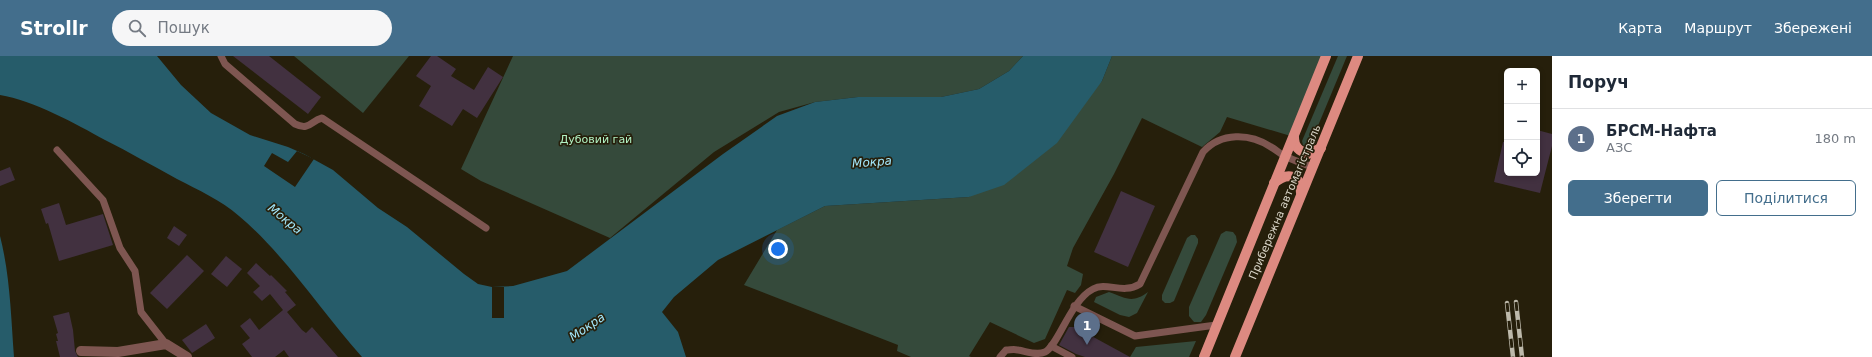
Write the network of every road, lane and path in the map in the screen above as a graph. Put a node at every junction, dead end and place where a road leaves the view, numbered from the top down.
1 (221, 56) edge
2 (1326, 56) edge
3 (1358, 56) edge
4 (1294, 137) junction
5 (1321, 148) junction
6 (57, 150) dead end
7 (1285, 157) junction
8 (1313, 167) junction
9 (1274, 183) junction
10 (1301, 193) junction
11 (486, 228) dead end
12 (1074, 306) junction
13 (1216, 325) junction
14 (166, 344) junction
15 (1051, 346) junction
16 (81, 351) dead end
17 (187, 357) edge
18 (1000, 357) edge
19 (1072, 357) edge
20 (1204, 357) edge
21 (1235, 357) edge

1 - 11 lane
2 - 4 main road, Прибережна автомагістраль
3 - 5 main road, Прибережна автомагістраль
4 - 5 main road
4 - 7 main road, Прибережна автомагістраль
5 - 8 main road, Прибережна автомагістраль
6 - 14 lane
7 - 8 lane
7 - 9 main road, Прибережна автомагістраль
7 - 12 lane
8 - 10 main road, Прибережна автомагістраль
9 - 10 main road
9 - 13 main road, Прибережна автомагістраль
10 - 21 main road, Прибережна автомагістраль
12 - 13 lane
12 - 15 lane
13 - 20 main road, Прибережна автомагістраль
14 - 16 street
14 - 17 street
15 - 18 lane
15 - 19 lane

